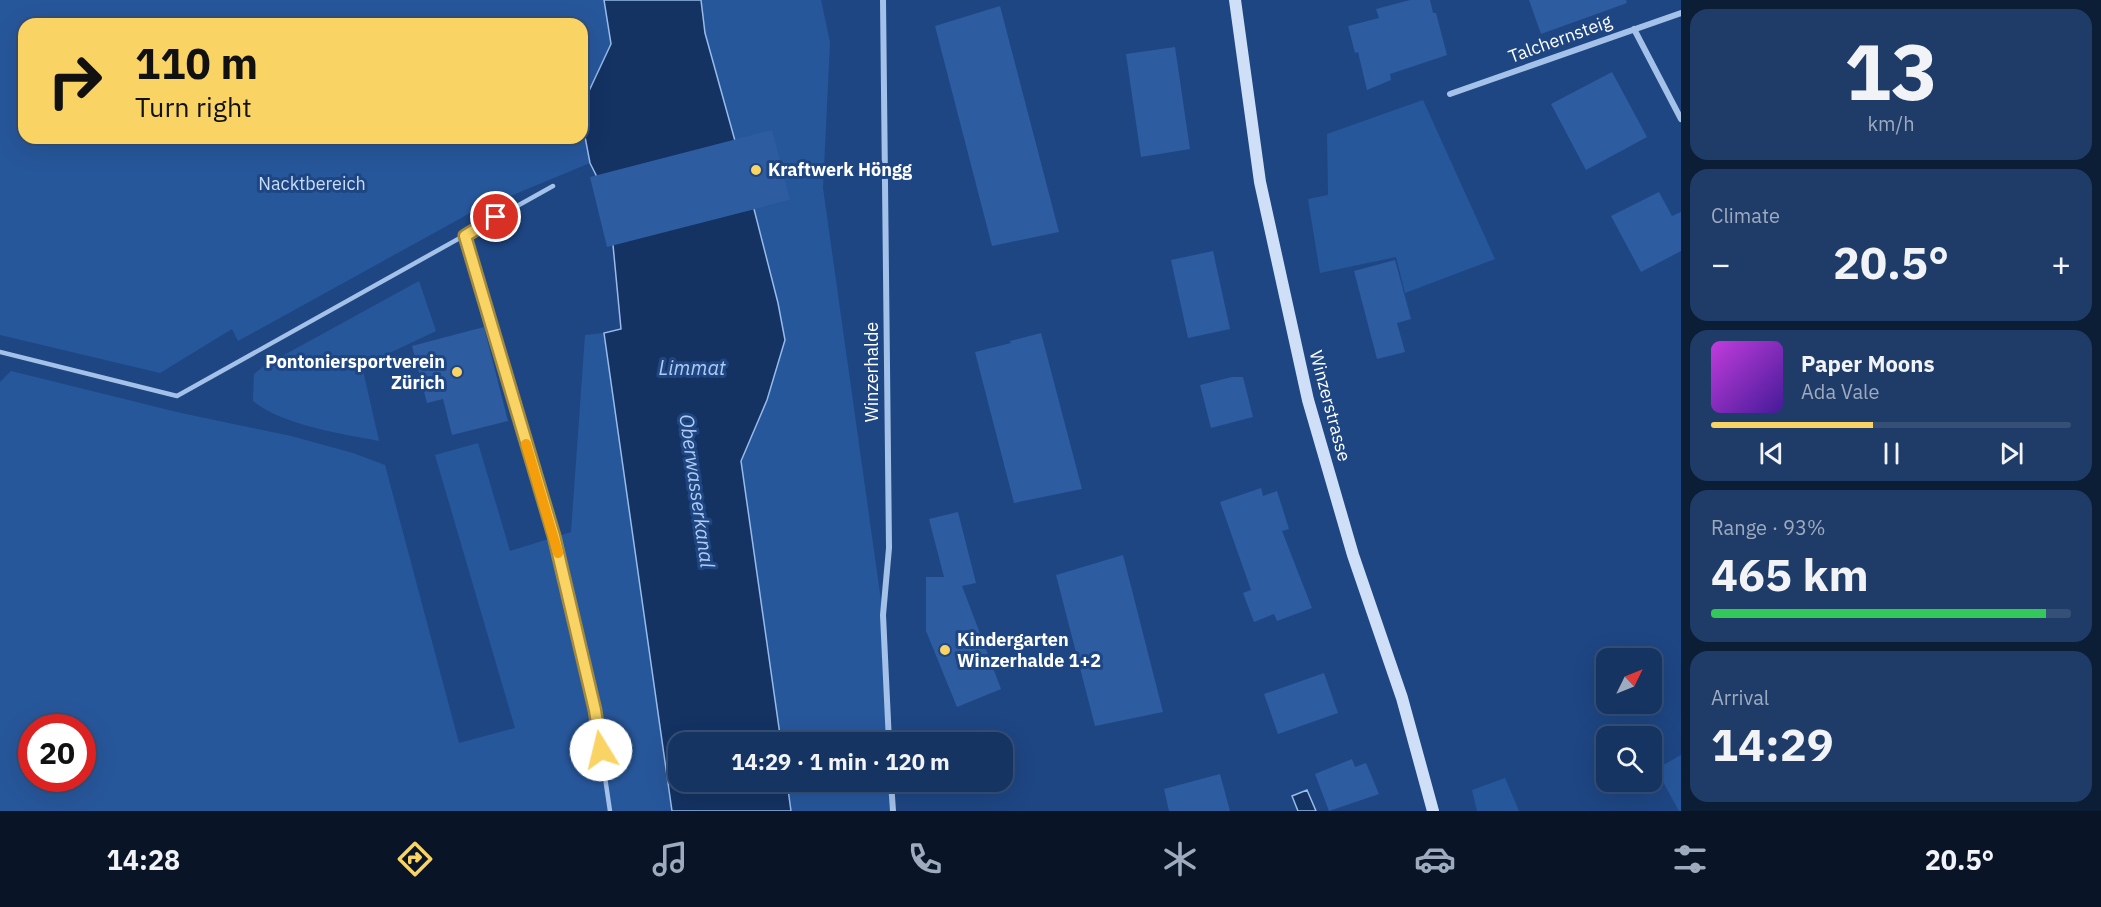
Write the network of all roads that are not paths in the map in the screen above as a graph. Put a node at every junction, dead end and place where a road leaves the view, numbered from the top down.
1 (883, 0) edge
2 (1235, 0) edge
3 (1681, 13) edge
4 (1634, 29) junction
5 (1450, 94) dead end
6 (1681, 119) edge
7 (553, 186) dead end
8 (465, 236) junction
9 (0, 352) edge
10 (889, 732) edge
11 (892, 792) edge
12 (610, 811) edge
13 (893, 811) edge
14 (1433, 811) edge

1 - 10 street, Winzerhalde
2 - 14 main road, Winzerstrasse
3 - 4 street, Talchernsteig
4 - 5 street, Talchernsteig
4 - 6 street
7 - 8 lane
8 - 9 lane
8 - 12 lane
11 - 13 street

